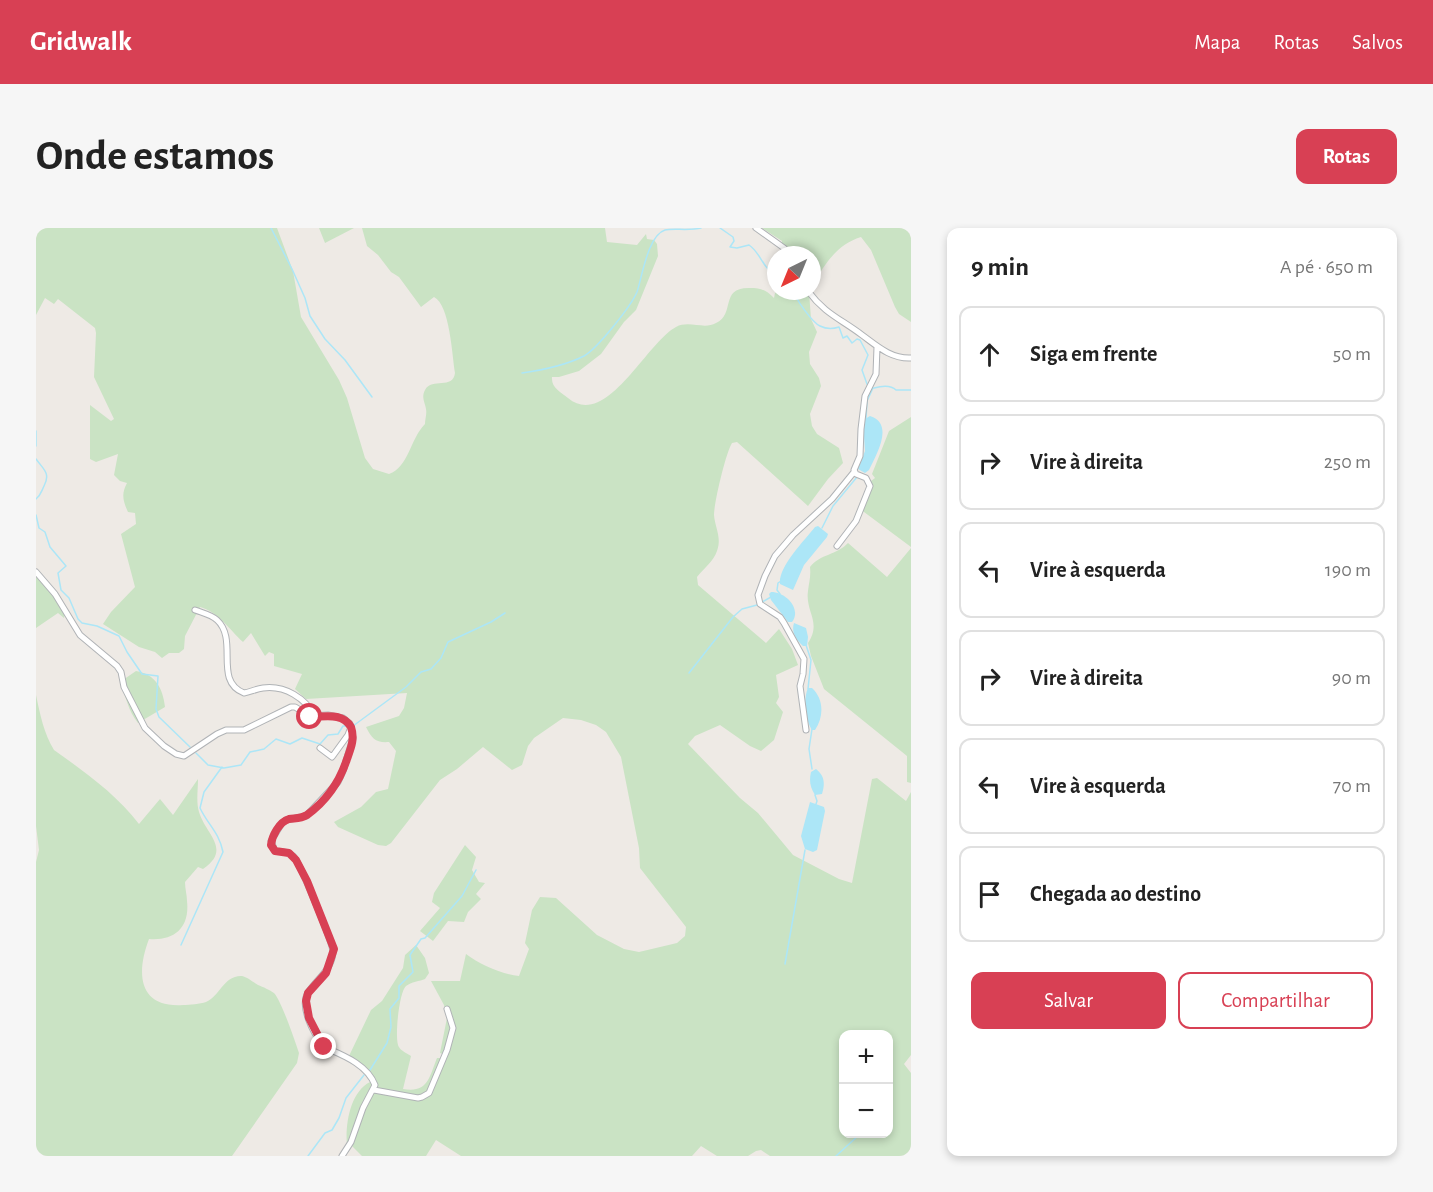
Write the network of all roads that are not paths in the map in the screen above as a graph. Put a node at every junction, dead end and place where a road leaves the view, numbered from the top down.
1 (756, 228) edge
2 (781, 246) edge
3 (817, 300) edge
4 (877, 347) junction
5 (911, 358) edge
6 (855, 472) junction
7 (837, 546) dead end
8 (36, 573) edge
9 (195, 610) dead end
10 (316, 717) junction
11 (351, 727) junction
12 (806, 730) dead end
13 (320, 748) dead end
14 (447, 1009) dead end
15 (374, 1090) junction
16 (342, 1156) edge

1 - 2 street
3 - 4 street
4 - 5 street
4 - 6 street
6 - 7 street
6 - 12 street
8 - 10 street
9 - 10 street
10 - 11 street
11 - 13 street
11 - 15 street
14 - 15 street
15 - 16 street

